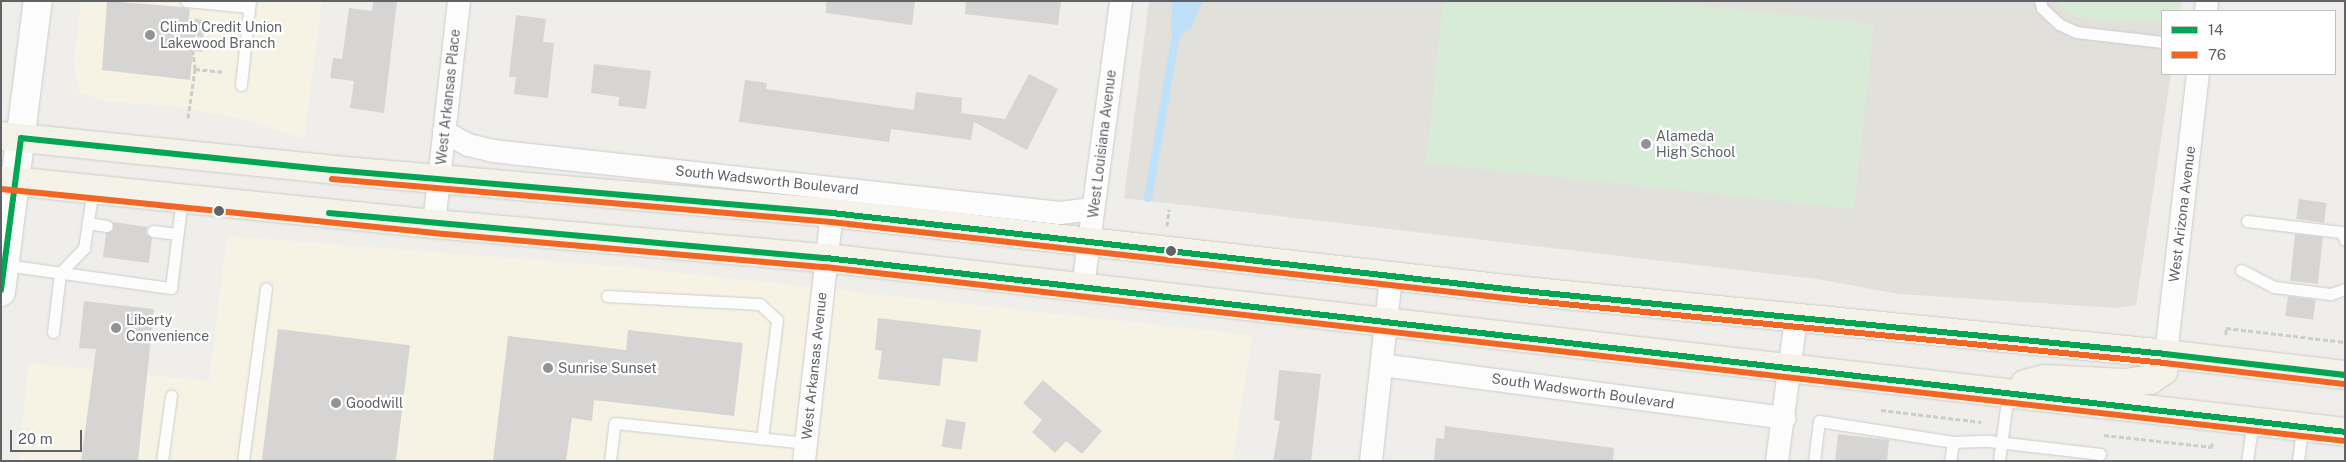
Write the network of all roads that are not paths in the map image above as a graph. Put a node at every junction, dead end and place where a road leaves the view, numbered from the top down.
1 (38, 1) edge
2 (185, 1) edge
3 (459, 1) edge
4 (1121, 1) edge
5 (2040, 1) edge
6 (250, 4) edge
7 (2161, 42) edge
8 (2198, 75) edge
9 (241, 80) road end
10 (444, 132) junction
11 (11, 138) edge
12 (439, 178) junction
13 (8, 181) edge
14 (93, 189) junction
15 (182, 198) junction
16 (1093, 209) junction
17 (832, 213) junction
18 (2247, 221) dead end
19 (88, 223) junction
20 (434, 224) junction
21 (107, 226) dead end
22 (153, 231) dead end
23 (177, 234) junction
24 (2345, 240) edge
25 (1089, 243) junction
26 (826, 258) junction
27 (2241, 270) dead end
28 (60, 273) junction
29 (1390, 276) junction
30 (2, 281) edge
31 (1084, 287) junction
32 (2345, 289) edge
33 (266, 290) dead end
34 (607, 296) dead end
35 (1796, 319) junction
36 (1385, 324) junction
37 (53, 332) dead end
38 (2166, 354) junction
39 (1382, 365) junction
40 (1791, 368) junction
41 (2345, 375) edge
42 (2003, 392) junction
43 (171, 396) dead end
44 (1785, 418) junction
45 (2253, 421) junction
46 (2302, 427) junction
47 (2345, 432) edge
48 (762, 438) junction
49 (1953, 442) junction
50 (2001, 442) junction
51 (805, 452) edge
52 (2100, 454) dead end
53 (162, 461) edge
54 (243, 461) edge
55 (610, 461) edge
56 (1371, 461) edge
57 (1778, 461) edge
58 (1814, 461) edge
59 (1950, 461) edge
60 (1999, 461) edge
61 (2247, 461) edge
62 (2298, 461) edge

1 - 11 street
2 - 6 lane
3 - 10 street, West Arkansas Place
4 - 16 street, West Louisiana Avenue
5 - 7 lane
6 - 9 lane
8 - 38 street, West Arizona Avenue
10 - 12 street, West Arkansas Place
10 - 16 street, South Wadsworth Boulevard
11 - 12 main road, South Wadsworth Boulevard
11 - 13 street
12 - 17 main road, South Wadsworth Boulevard
12 - 20 street, West Arkansas Place
13 - 14 main road
13 - 30 street
14 - 15 main road
14 - 19 lane
15 - 20 main road
15 - 23 lane
16 - 25 street, West Louisiana Avenue
17 - 25 main road, South Wadsworth Boulevard
17 - 26 street, West Arkansas Avenue
18 - 24 lane
19 - 21 lane
19 - 28 lane
20 - 26 main road
22 - 23 lane
23 - 28 lane
25 - 29 main road, South Wadsworth Boulevard
25 - 31 street, West Louisiana Avenue
26 - 31 main road
26 - 51 street, West Arkansas Avenue
27 - 32 lane
28 - 30 lane
28 - 37 lane
29 - 35 main road, South Wadsworth Boulevard
29 - 36 street
31 - 36 main road
33 - 54 lane
34 - 48 lane
35 - 38 main road, South Wadsworth Boulevard
35 - 40 street
36 - 39 street
36 - 40 main road
38 - 41 main road, South Wadsworth Boulevard
38 - 42 main road
39 - 44 street, South Wadsworth Boulevard
39 - 56 street
40 - 42 main road
40 - 44 street
42 - 45 main road
42 - 50 lane
43 - 53 lane
44 - 57 street
45 - 46 main road
45 - 61 lane
46 - 47 main road
46 - 62 lane
48 - 51 lane
48 - 55 lane
49 - 50 lane
49 - 58 lane
49 - 59 lane
50 - 52 lane
50 - 60 lane

